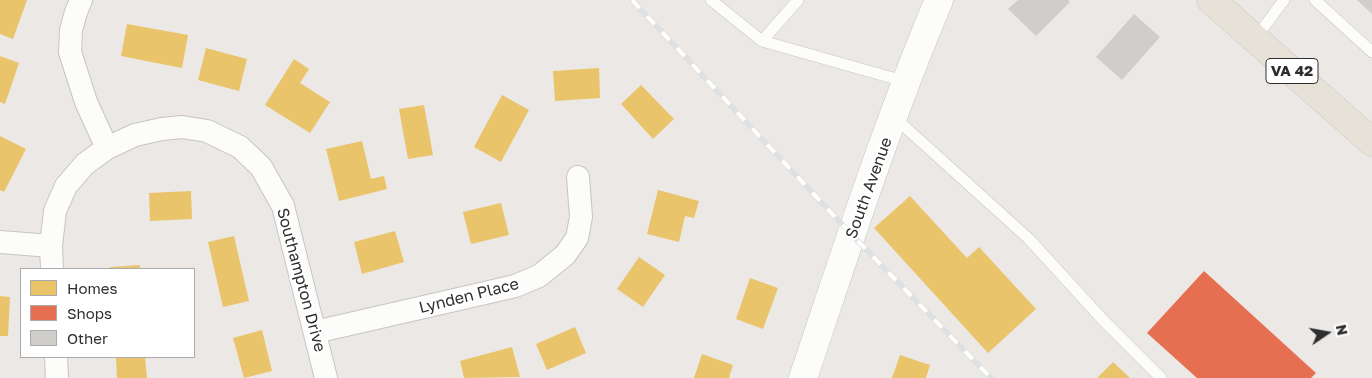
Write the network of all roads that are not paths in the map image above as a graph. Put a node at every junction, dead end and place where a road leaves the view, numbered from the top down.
1 (81, 0) edge
2 (711, 0) edge
3 (798, 0) edge
4 (939, 0) edge
5 (1211, 0) edge
6 (1284, 0) edge
7 (1314, 0) edge
8 (1255, 38) junction
9 (762, 40) junction
10 (1372, 52) edge
11 (907, 82) junction
12 (894, 117) junction
13 (1369, 133) edge
14 (107, 148) junction
15 (578, 177) dead end
16 (0, 242) edge
17 (51, 246) junction
18 (52, 268) edge
19 (315, 332) junction
20 (56, 358) edge
21 (57, 378) edge
22 (326, 378) edge
23 (803, 378) edge
24 (1161, 378) edge

1 - 14 street
2 - 9 lane
3 - 9 lane
4 - 11 street, South Avenue
5 - 8 main road, VA 42
6 - 8 lane
7 - 10 lane
8 - 13 main road, VA 42
9 - 11 lane
11 - 12 street, South Avenue
12 - 23 street, South Avenue
12 - 24 lane
14 - 17 street, Southampton Drive
14 - 19 street, Southampton Drive
15 - 19 street, Lynden Place
16 - 17 street
17 - 18 street, Southampton Drive
19 - 22 street, Southampton Drive
20 - 21 street

